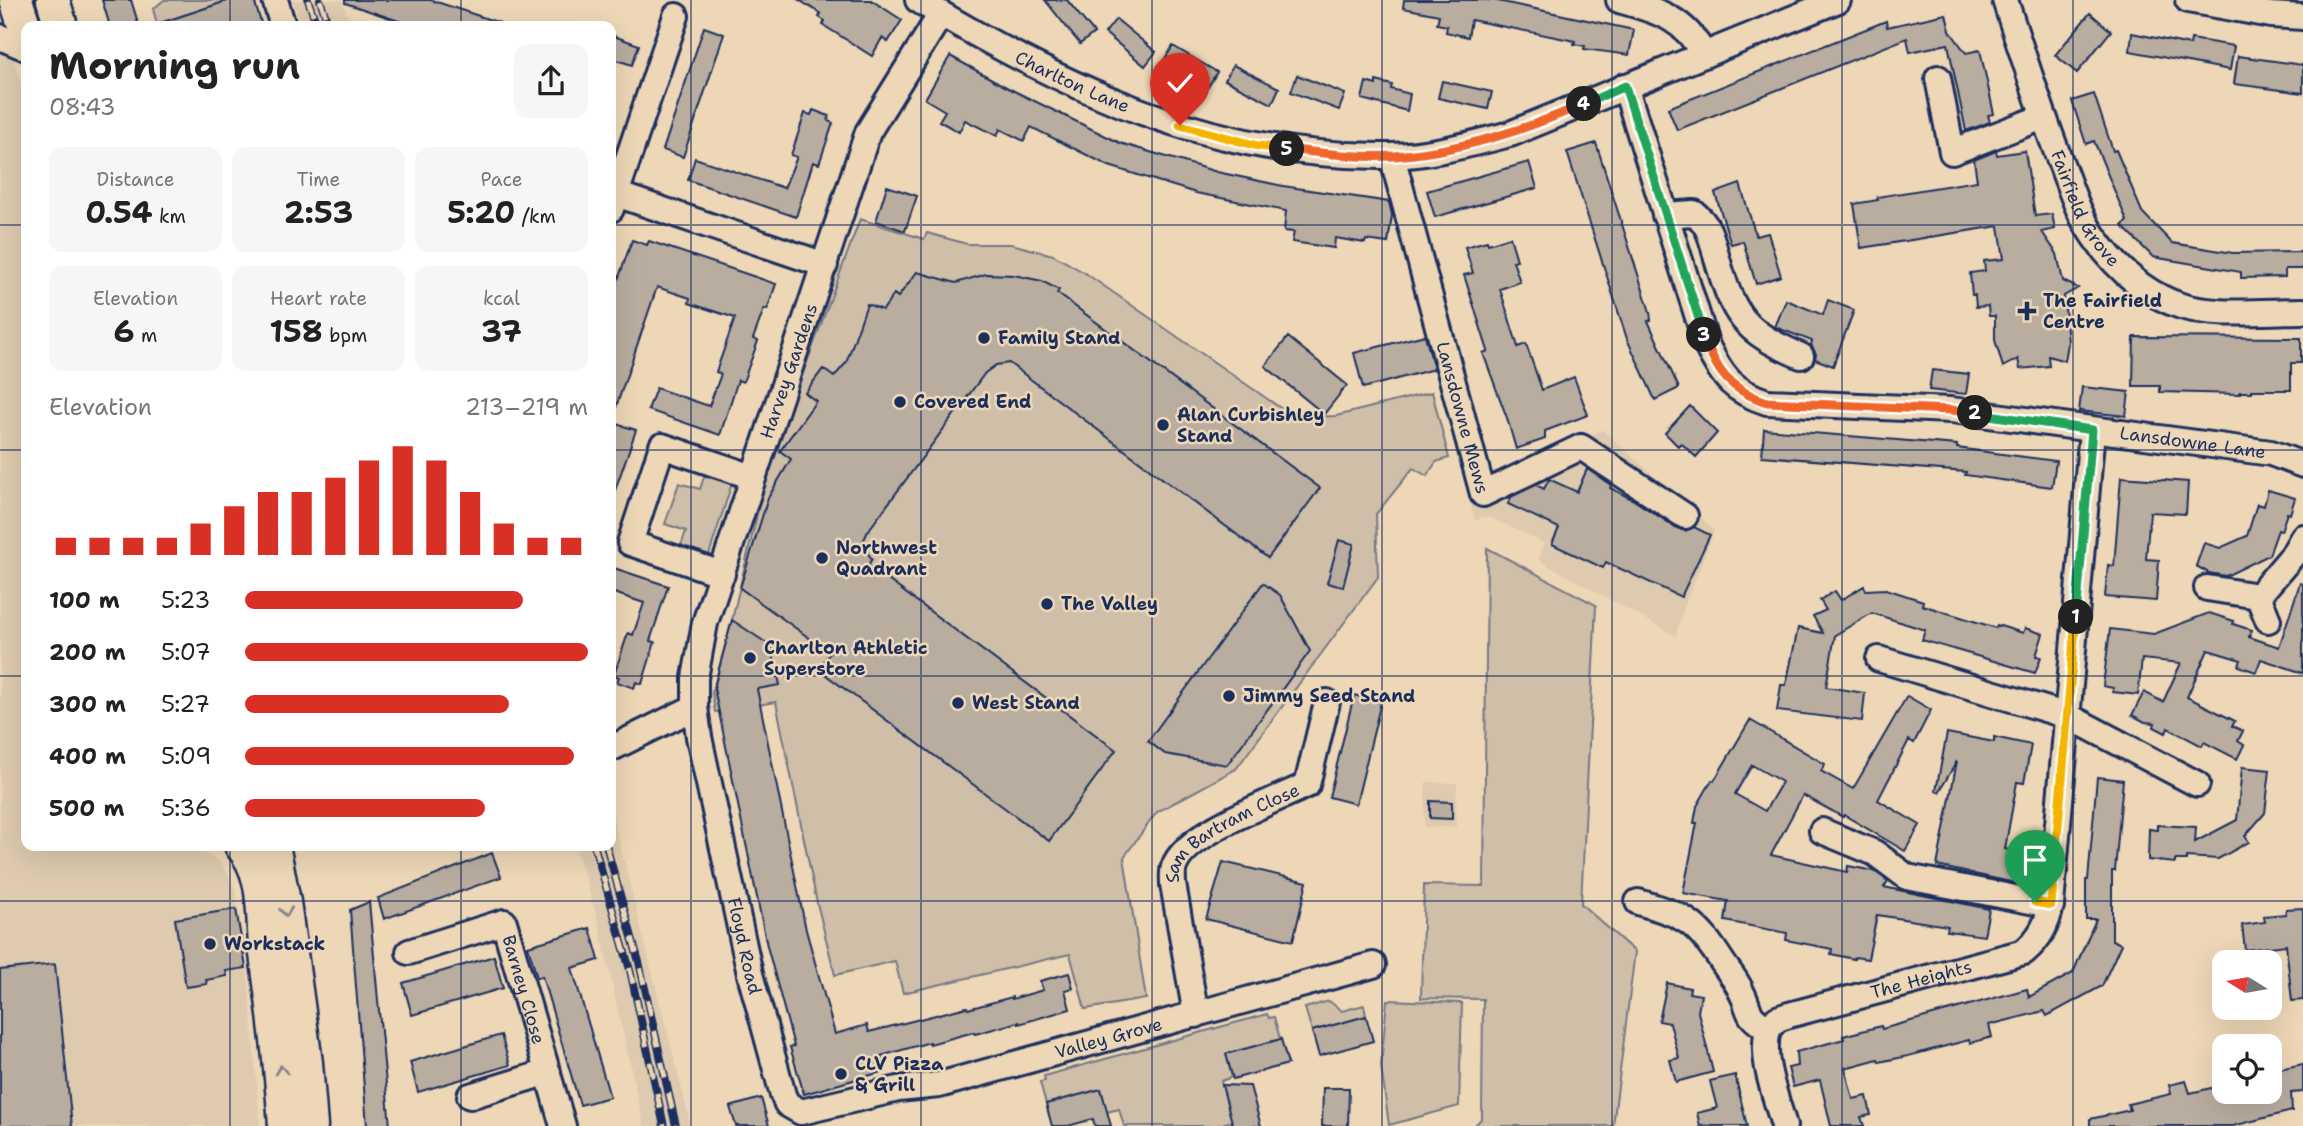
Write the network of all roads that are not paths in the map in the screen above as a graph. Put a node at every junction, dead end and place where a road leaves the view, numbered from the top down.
1 (10, 0) edge
2 (16, 0) edge
3 (53, 0) edge
4 (275, 0) edge
5 (1619, 0) edge
6 (1838, 0) edge
7 (2004, 0) edge
8 (2188, 0) edge
9 (928, 5) edge
10 (676, 16) dead end
11 (0, 17) edge
12 (2303, 18) edge
13 (23, 21) edge
14 (59, 21) edge
15 (281, 21) edge
16 (0, 37) edge
17 (21, 45) edge
18 (1704, 55) junction
19 (1938, 78) dead end
20 (1625, 86) junction
21 (2043, 117) junction
22 (1392, 156) junction
23 (616, 193) edge
24 (616, 203) edge
25 (1665, 215) junction
26 (825, 265) junction
27 (2303, 311) edge
28 (1801, 356) dead end
29 (2092, 430) junction
30 (2303, 465) edge
31 (753, 477) junction
32 (1685, 516) dead end
33 (2303, 537) edge
34 (722, 574) junction
35 (2207, 588) dead end
36 (2258, 596) junction
37 (2268, 620) dead end
38 (1880, 659) dead end
39 (1327, 702) dead end
40 (695, 707) junction
41 (2068, 716) junction
42 (616, 746) edge
43 (2197, 784) dead end
44 (1822, 831) dead end
45 (247, 851) edge
46 (274, 851) edge
47 (1638, 902) dead end
48 (2051, 905) junction
49 (410, 952) dead end
50 (1373, 965) dead end
51 (1196, 1015) junction
52 (1768, 1029) junction
53 (548, 1072) junction
54 (470, 1096) dead end
55 (844, 1114) edge
56 (788, 1117) edge
57 (285, 1126) edge
58 (311, 1126) edge
59 (563, 1126) edge
60 (1784, 1126) edge

1 - 11 street
2 - 13 main road
3 - 14 main road
4 - 15 street
5 - 18 street
6 - 18 street, Charlton Lane
7 - 21 street, Fairfield Grove
8 - 12 street
9 - 22 street, Charlton Lane
9 - 26 street, Harvey Gardens
10 - 23 street
16 - 17 street
18 - 20 street, Charlton Lane
19 - 21 street
20 - 22 street, Charlton Lane
20 - 25 street, Lansdowne Lane
21 - 27 street, Fairfield Grove
22 - 32 street, Lansdowne Mews
24 - 26 street
25 - 28 street
25 - 29 street, Lansdowne Lane
26 - 31 street, Harvey Gardens
29 - 30 street, Lansdowne Lane
29 - 41 street, The Heights
31 - 34 street, Harvey Gardens
31 - 34 street
33 - 36 street
34 - 40 street, Harvey Gardens
35 - 36 street
36 - 37 street
38 - 41 street
39 - 51 street, Sam Bartram Close
40 - 42 street
40 - 56 street, Floyd Road
41 - 43 street
41 - 48 street, The Heights
44 - 48 street
57 -> 45 main road
46 -> 58 main road
47 - 52 street
48 - 52 street, The Heights
49 - 53 street, Barney Close
50 - 51 street, Valley Grove
51 - 55 street, Valley Grove
52 - 60 street
53 - 54 street
53 - 59 street, Barney Close
55 - 56 street, Floyd Road

